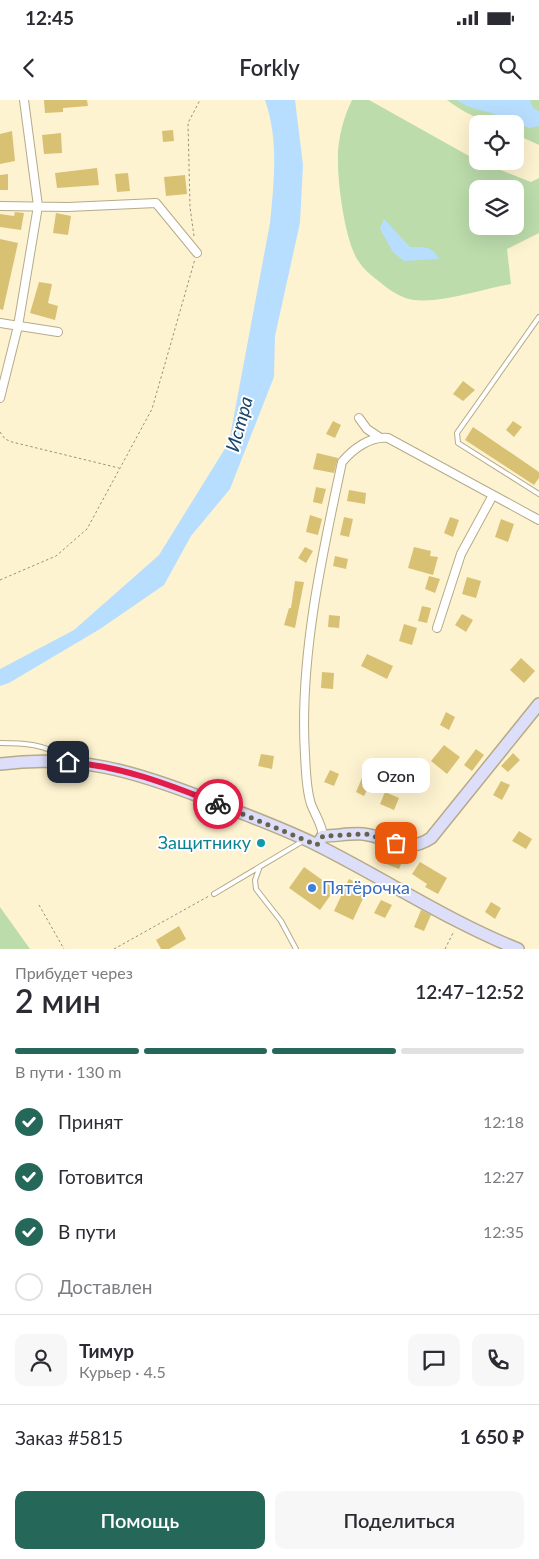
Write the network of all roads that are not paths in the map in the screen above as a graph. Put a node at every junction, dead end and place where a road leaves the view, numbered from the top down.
1 (24, 100) edge
2 (0, 206) edge
3 (38, 206) junction
4 (197, 253) road end
5 (539, 317) edge
6 (0, 323) edge
7 (18, 326) junction
8 (58, 332) dead end
9 (0, 398) edge
10 (359, 418) dead end
11 (380, 437) junction
12 (539, 494) edge
13 (493, 495) junction
14 (539, 520) edge
15 (437, 628) dead end
16 (539, 704) edge
17 (0, 743) edge
18 (68, 762) junction
19 (0, 764) edge
20 (305, 839) junction
21 (320, 840) junction
22 (259, 869) junction
23 (243, 878) junction
24 (254, 880) junction
25 (214, 894) road end
26 (296, 949) edge
27 (518, 949) edge

1 - 3 street
2 - 3 street
3 - 4 street
3 - 7 street
5 - 12 lane
6 - 7 street
7 - 8 street
7 - 9 street
10 - 11 street
11 - 13 street
11 - 21 street
13 - 14 street
13 - 15 street
16 - 21 main road
17 - 18 lane
18 - 19 main road
18 - 20 main road
20 - 21 main road
20 - 22 lane
21 - 27 main road
22 - 23 lane
22 - 24 lane
23 - 24 lane
23 - 25 lane
24 - 26 lane

